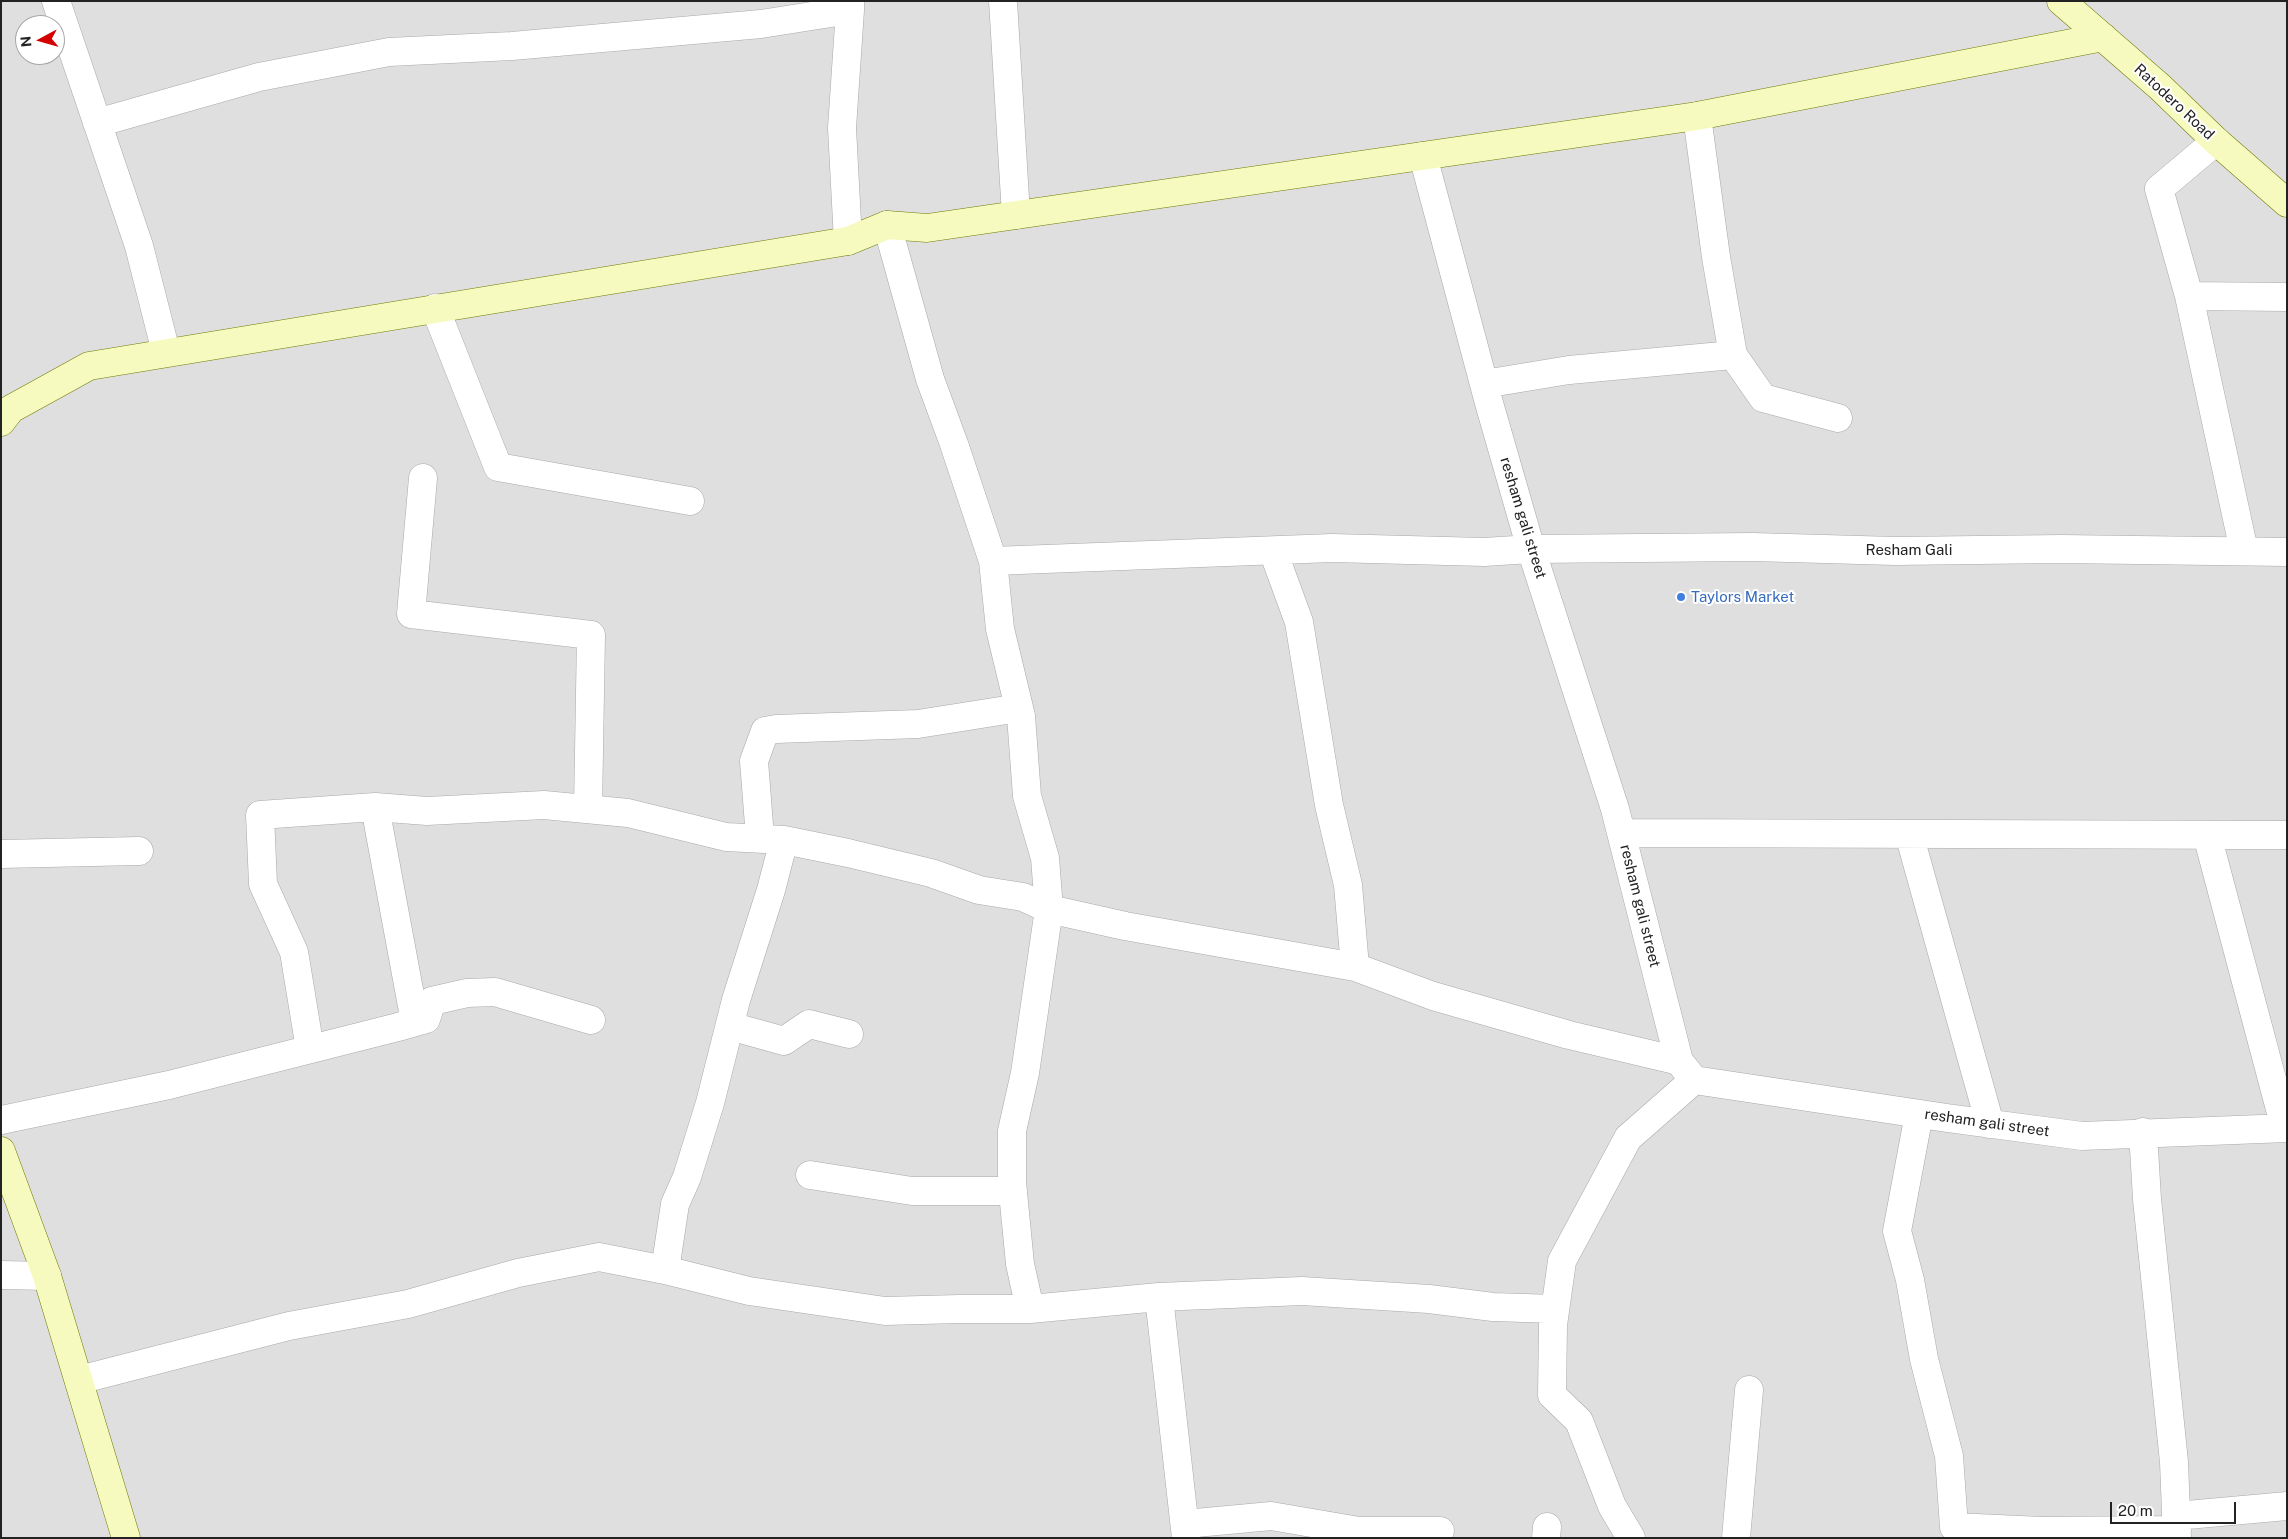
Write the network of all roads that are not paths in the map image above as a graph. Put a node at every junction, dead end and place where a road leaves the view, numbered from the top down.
1 (56, 1) edge
2 (1003, 1) edge
3 (2061, 1) edge
4 (850, 6) edge
5 (2103, 37) junction
6 (1697, 116) junction
7 (97, 123) junction
8 (2216, 141) junction
9 (1423, 156) junction
10 (2284, 197) edge
11 (1016, 215) junction
12 (887, 225) junction
13 (848, 241) junction
14 (2189, 296) junction
15 (2287, 297) edge
16 (435, 308) junction
17 (166, 352) junction
18 (1733, 355) junction
19 (1484, 384) junction
20 (1838, 418) dead end
21 (1, 422) edge
22 (423, 478) dead end
23 (690, 501) dead end
24 (1531, 548) junction
25 (1273, 551) junction
26 (2244, 551) junction
27 (2287, 552) edge
28 (992, 561) junction
29 (1019, 708) junction
30 (375, 807) junction
31 (588, 809) junction
32 (1622, 833) junction
33 (1909, 834) junction
34 (2206, 835) junction
35 (2287, 835) edge
36 (772, 839) junction
37 (139, 851) dead end
38 (1, 854) edge
39 (1049, 909) junction
40 (1354, 968) junction
41 (591, 1020) dead end
42 (415, 1022) junction
43 (730, 1026) junction
44 (849, 1034) dead end
45 (310, 1049) junction
46 (1687, 1070) junction
47 (1919, 1114) junction
48 (1, 1120) edge
49 (1990, 1124) junction
50 (2286, 1128) edge
51 (2143, 1132) junction
52 (1, 1151) edge
53 (810, 1175) dead end
54 (1013, 1191) junction
55 (665, 1270) junction
56 (1, 1274) edge
57 (47, 1276) junction
58 (1159, 1297) junction
59 (1030, 1309) junction
60 (1555, 1309) junction
61 (79, 1380) junction
62 (1749, 1390) dead end
63 (2287, 1506) edge
64 (2177, 1528) edge
65 (1186, 1531) edge
66 (1440, 1531) dead end
67 (2042, 1534) edge
68 (126, 1538) edge
69 (1631, 1538) edge
70 (1736, 1538) edge

1 - 7 street
2 - 11 street
3 - 5 main road, Ratodero Road
4 - 7 street
4 - 13 street
5 - 6 main road
5 - 8 main road, Ratodero Road
6 - 9 main road
6 - 18 street
7 - 17 street
8 - 10 main road, Ratodero Road
8 - 14 street
9 - 11 main road
9 - 19 street, resham gali street
11 - 12 main road
12 - 13 main road
12 - 28 street
13 - 16 main road
14 - 15 street
14 - 26 street
16 - 17 main road
16 - 23 street
17 - 21 main road
18 - 19 street
18 - 20 street
19 - 24 street, resham gali street
22 - 31 street
24 - 25 street, Resham Gali
24 - 26 street, Resham Gali
24 - 32 street, resham gali street
25 - 28 street, Resham Gali
25 - 40 street
26 - 27 street, Resham Gali
28 - 29 street
29 - 36 street
29 - 39 street
30 - 31 street
30 - 42 street
30 - 45 street
31 - 36 street
32 - 33 street
32 - 46 street, resham gali street
33 - 34 street
33 - 49 street
34 - 35 street
34 - 50 street
36 - 39 street
36 - 43 street
37 - 38 street
39 - 40 street
39 - 54 street
40 - 46 street
41 - 42 street
42 - 45 street
43 - 44 street
43 - 55 street
45 - 48 street
46 - 47 street, resham gali street
46 - 60 street
47 - 49 street, resham gali street
47 - 67 street
49 - 51 street, resham gali street
50 - 51 street, resham gali street
51 - 64 street
52 - 57 main road
53 - 54 street
54 - 59 street
55 - 59 street
55 - 61 street
56 - 57 street
57 - 61 main road
58 - 59 street
58 - 60 street
58 - 65 street
60 - 69 street
61 - 68 main road
62 - 70 street
63 - 64 street
64 - 67 street
65 - 66 street

